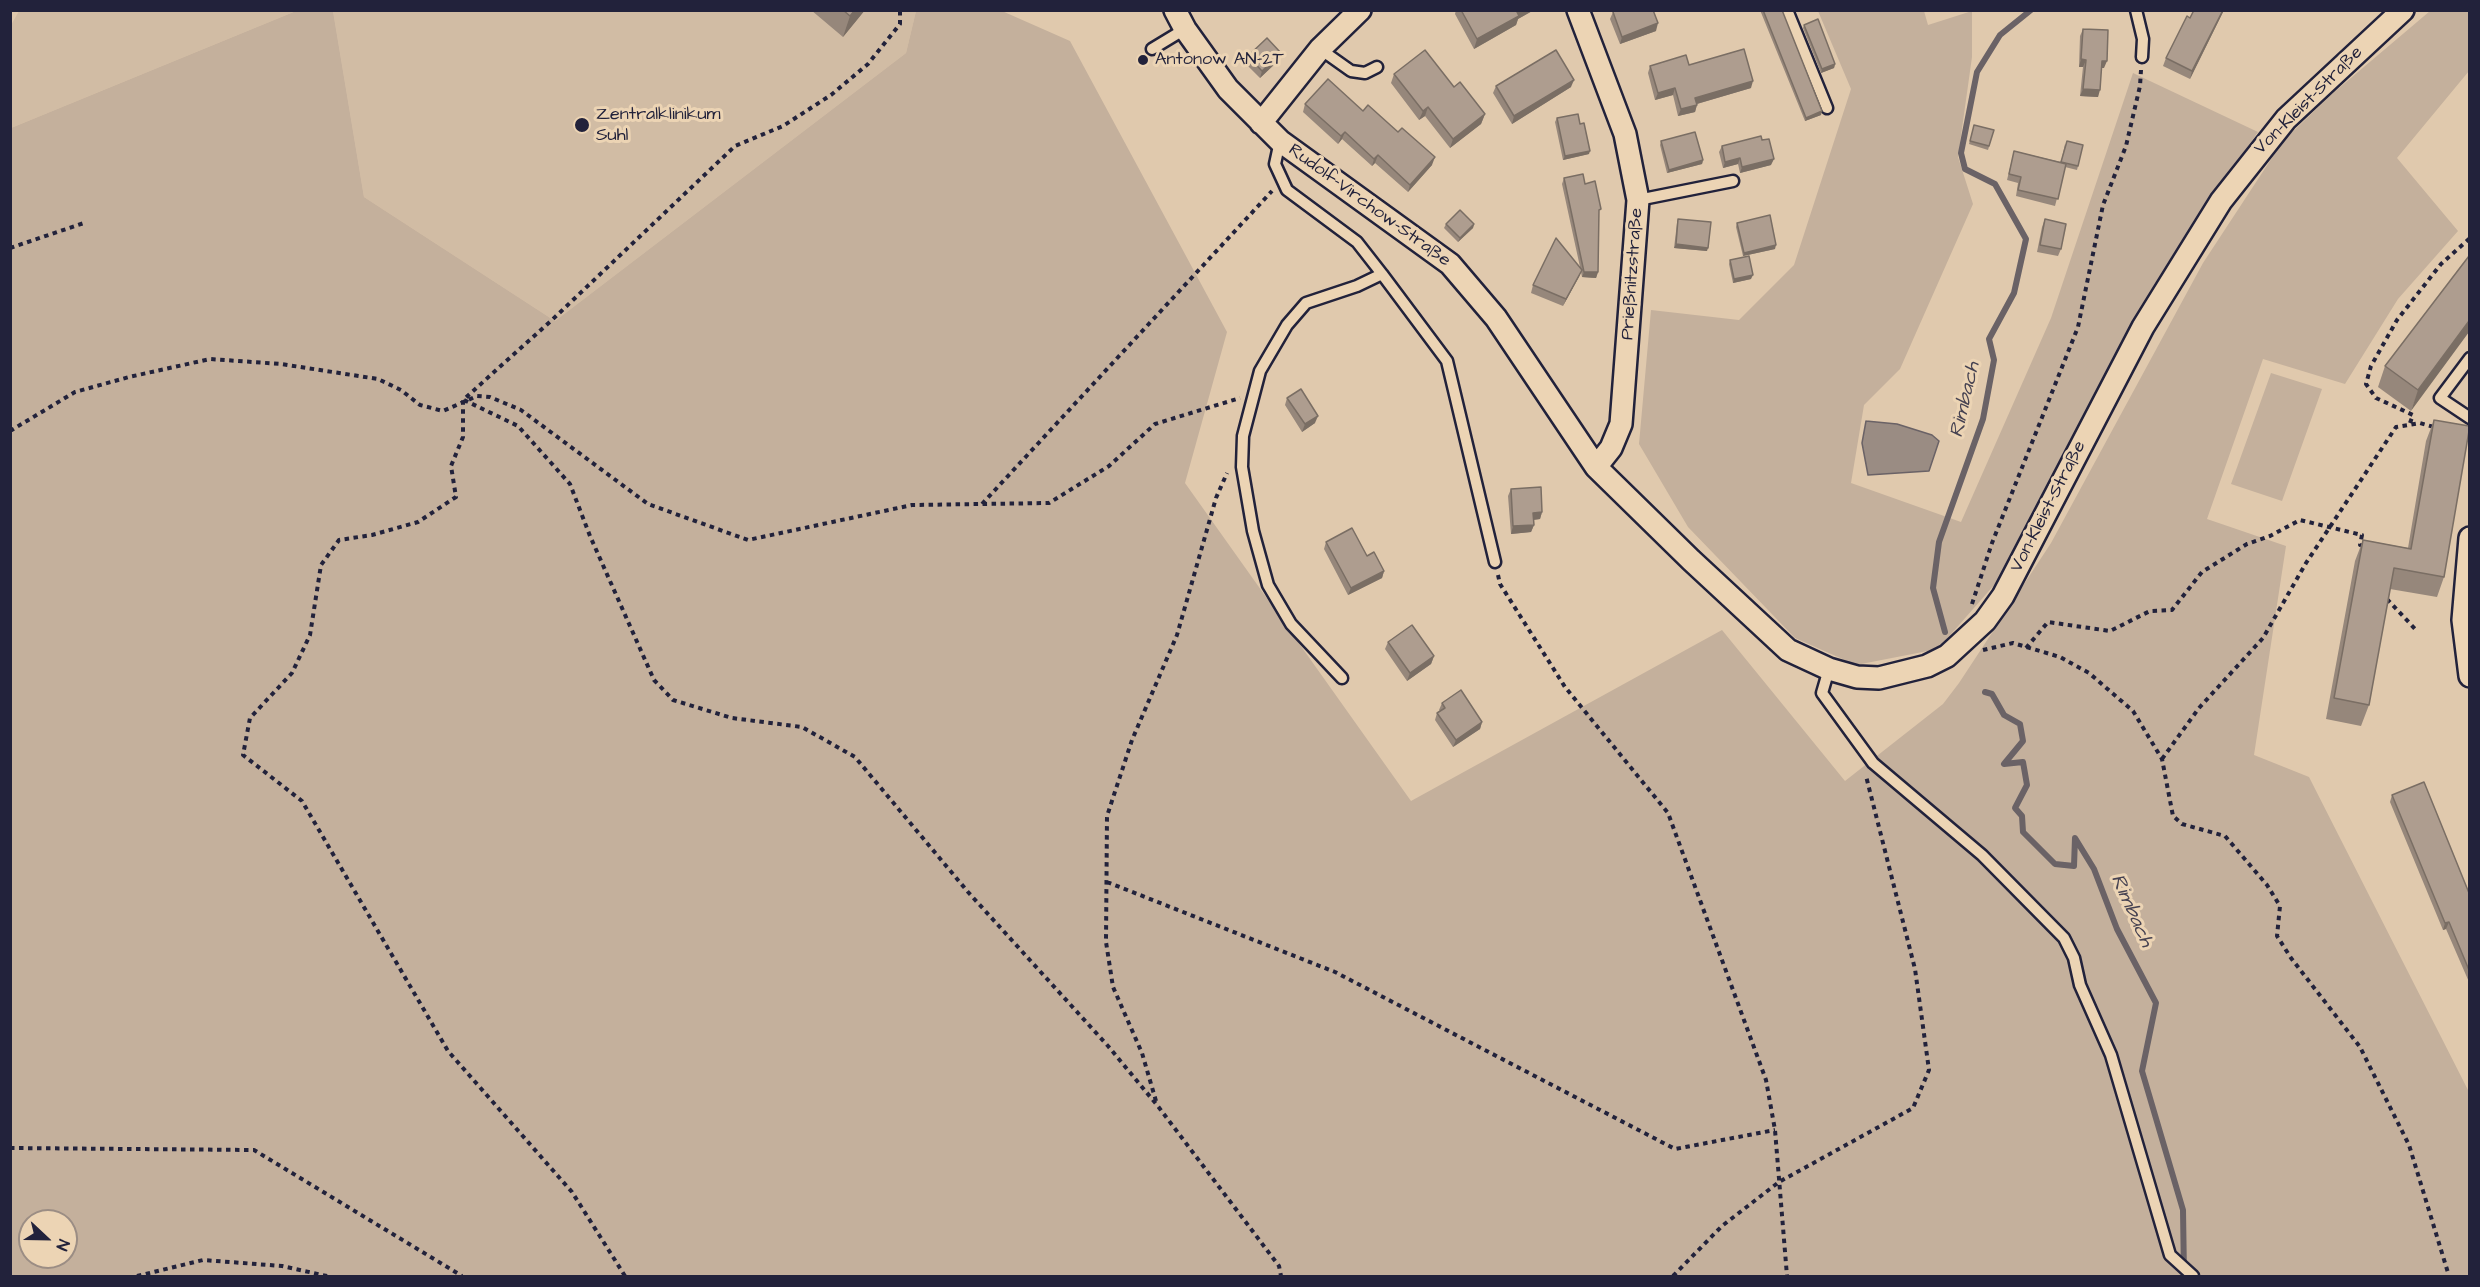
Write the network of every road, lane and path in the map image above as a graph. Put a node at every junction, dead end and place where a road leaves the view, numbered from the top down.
1 (900, 10) edge
2 (1360, 10) edge
3 (1578, 10) edge
4 (1787, 10) edge
5 (2136, 10) edge
6 (2403, 10) edge
7 (2382, 19) edge
8 (1180, 20) edge
9 (1152, 49) dead end
10 (1320, 49) junction
11 (2142, 57) joint
12 (1377, 67) dead end
13 (1827, 108) dead end
14 (1261, 123) junction
15 (1280, 141) junction
16 (1282, 179) junction
17 (1733, 181) dead end
18 (1638, 200) junction
19 (84, 223) dead end
20 (2469, 238) edge
21 (10, 248) edge
22 (1382, 274) junction
23 (2469, 358) edge
24 (1254, 394) junction
25 (463, 400) junction
26 (2469, 418) edge
27 (2410, 423) junction
28 (2439, 428) edge
29 (10, 431) edge
30 (1230, 467) dead end
31 (1596, 467) junction
32 (982, 504) junction
33 (2330, 527) junction
34 (2469, 538) edge
35 (2372, 548) edge
36 (1495, 562) joint
37 (2389, 589) edge
38 (1984, 622) junction
39 (2417, 631) dead end
40 (1967, 640) junction
41 (2026, 649) junction
42 (2469, 663) edge
43 (1829, 669) junction
44 (1342, 678) dead end
45 (2162, 759) junction
46 (1862, 766) dead end
47 (1107, 882) junction
48 (1157, 1105) junction
49 (1775, 1130) junction
50 (10, 1148) edge
51 (1779, 1182) junction
52 (2191, 1274) edge
53 (138, 1276) edge
54 (327, 1276) edge
55 (462, 1276) edge
56 (625, 1276) edge
57 (1281, 1276) edge
58 (1673, 1276) edge
59 (1788, 1276) edge
60 (2449, 1276) edge

1 - 25 path
2 - 10 street
3 - 18 street, Prießnitzstraße
4 - 13 lane
5 - 11 lane
6 - 7 street, Von-Kleist-Straße
7 - 38 street, Von-Kleist-Straße
8 - 9 lane
8 - 14 street, Rudolf-Virchow-Straße
10 - 12 lane
10 - 14 street
11 - 38 path
14 - 15 street, Rudolf-Virchow-Straße
15 - 16 lane
15 - 31 street, Rudolf-Virchow-Straße
16 - 22 lane
16 - 32 path
17 - 18 lane
18 - 31 street, Prießnitzstraße
19 - 21 path
20 - 27 path
22 - 24 lane
22 - 36 lane
23 - 26 lane
24 - 32 path
24 - 44 lane
25 - 29 path
25 - 32 path
25 - 48 path
25 - 56 path
27 - 28 path
27 - 33 path
30 - 47 path
31 - 43 street, Von-Kleist-Straße
33 - 35 path
33 - 41 path
33 - 45 path
34 - 42 street
36 - 49 path
37 - 39 path
38 - 40 street, Von-Kleist-Straße
40 - 41 path
40 - 43 street, Von-Kleist-Straße
41 - 45 path
43 - 52 lane
45 - 60 path
46 - 51 path
47 - 48 path
47 - 49 path
48 - 57 path
49 - 51 path
50 - 55 path
51 - 58 path
51 - 59 path
53 - 54 path

